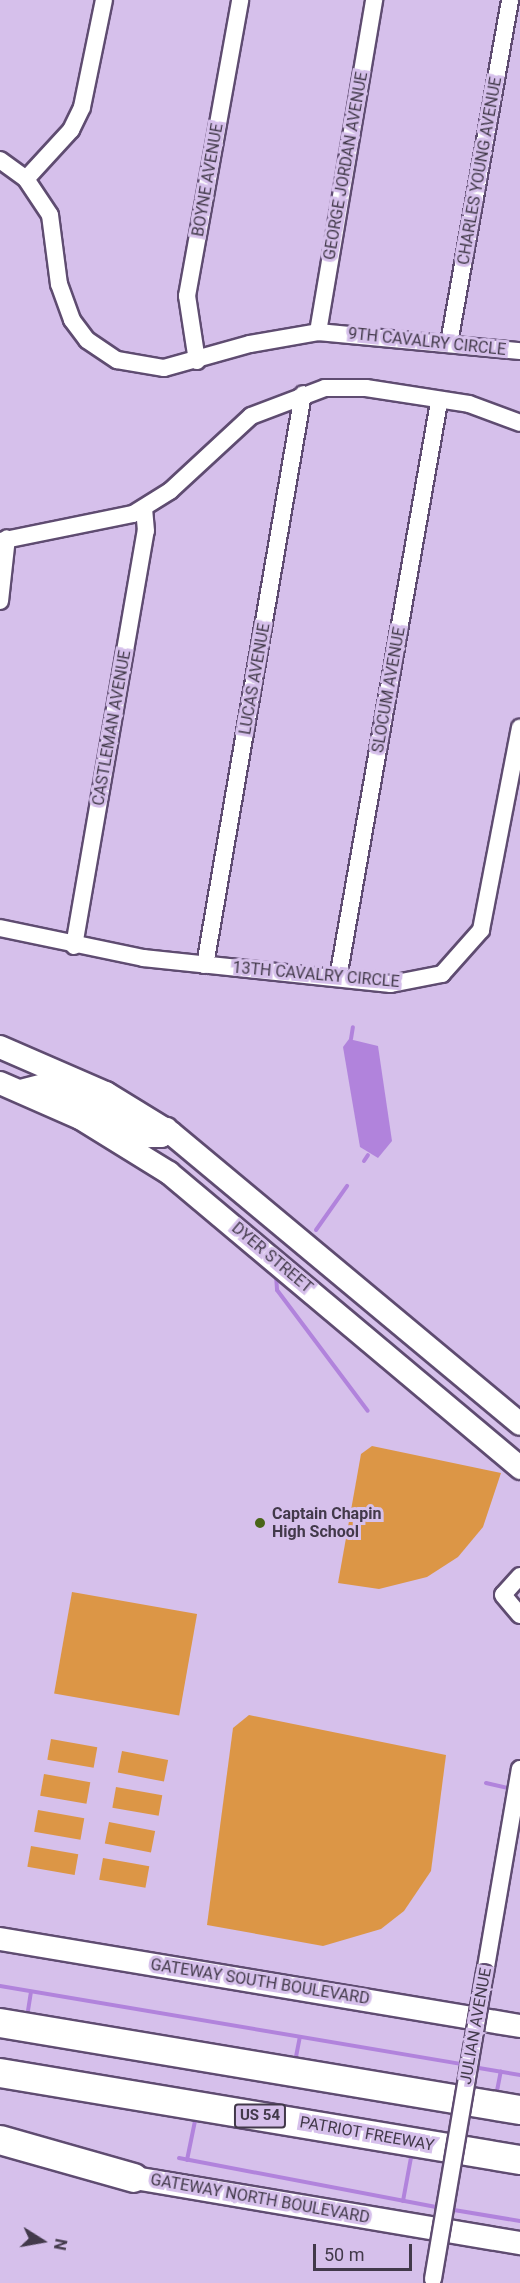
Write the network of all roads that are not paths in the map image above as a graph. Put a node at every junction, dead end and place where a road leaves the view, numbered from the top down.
1 (104, 0) edge
2 (240, 0) edge
3 (374, 0) edge
4 (510, 0) edge
5 (0, 160) edge
6 (26, 179) junction
7 (318, 332) junction
8 (449, 343) junction
9 (520, 351) edge
10 (197, 361) junction
11 (303, 394) junction
12 (439, 402) junction
13 (520, 423) edge
14 (144, 509) junction
15 (3, 539) edge
16 (0, 601) edge
17 (520, 728) edge
18 (0, 928) edge
19 (74, 946) junction
20 (205, 965) junction
21 (338, 978) junction
22 (0, 1047) edge
23 (10, 1087) edge
24 (166, 1130) junction
25 (480, 1391) junction
26 (460, 1418) junction
27 (520, 1424) edge
28 (520, 1468) edge
29 (520, 1576) edge
30 (520, 1615) edge
31 (520, 1769) edge
32 (0, 1939) edge
33 (0, 2023) edge
34 (520, 2026) edge
35 (0, 2073) edge
36 (520, 2110) edge
37 (0, 2140) edge
38 (0, 2155) edge
39 (520, 2160) edge
40 (134, 2178) junction
41 (520, 2243) edge
42 (433, 2281) edge

1 - 6 street
2 - 10 street, BOYNE AVENUE
3 - 7 street, GEORGE JORDAN AVENUE
4 - 8 street, CHARLES YOUNG AVENUE
5 - 6 street, 9TH CAVALRY CIRCLE
6 - 10 street, 9TH CAVALRY CIRCLE
7 - 8 street, 9TH CAVALRY CIRCLE
7 - 10 street, 9TH CAVALRY CIRCLE
8 - 9 street, 9TH CAVALRY CIRCLE
11 - 12 street
11 - 14 street
11 - 20 street, LUCAS AVENUE
12 - 13 street
12 - 21 street, SLOCUM AVENUE
14 - 15 street
14 - 19 street, CASTLEMAN AVENUE
15 - 16 street
17 - 21 street, 13TH CAVALRY CIRCLE
18 - 19 street, 13TH CAVALRY CIRCLE
19 - 20 street, 13TH CAVALRY CIRCLE
20 - 21 street, 13TH CAVALRY CIRCLE
22 - 24 main road, DYER STREET
23 - 24 main road
23 - 26 main road, DYER STREET
24 - 25 main road, DYER STREET
25 - 26 main road
25 - 27 main road, DYER STREET
26 - 28 main road, DYER STREET
29 - 30 street
31 - 42 street, JULIAN AVENUE, bridge
32 - 34 main road, GATEWAY SOUTH BOULEVARD
33 - 36 highway
35 - 39 highway, PATRIOT FREEWAY / US 54
37 - 40 highway
38 - 40 main road, GATEWAY NORTH BOULEVARD
40 - 41 main road, GATEWAY NORTH BOULEVARD

